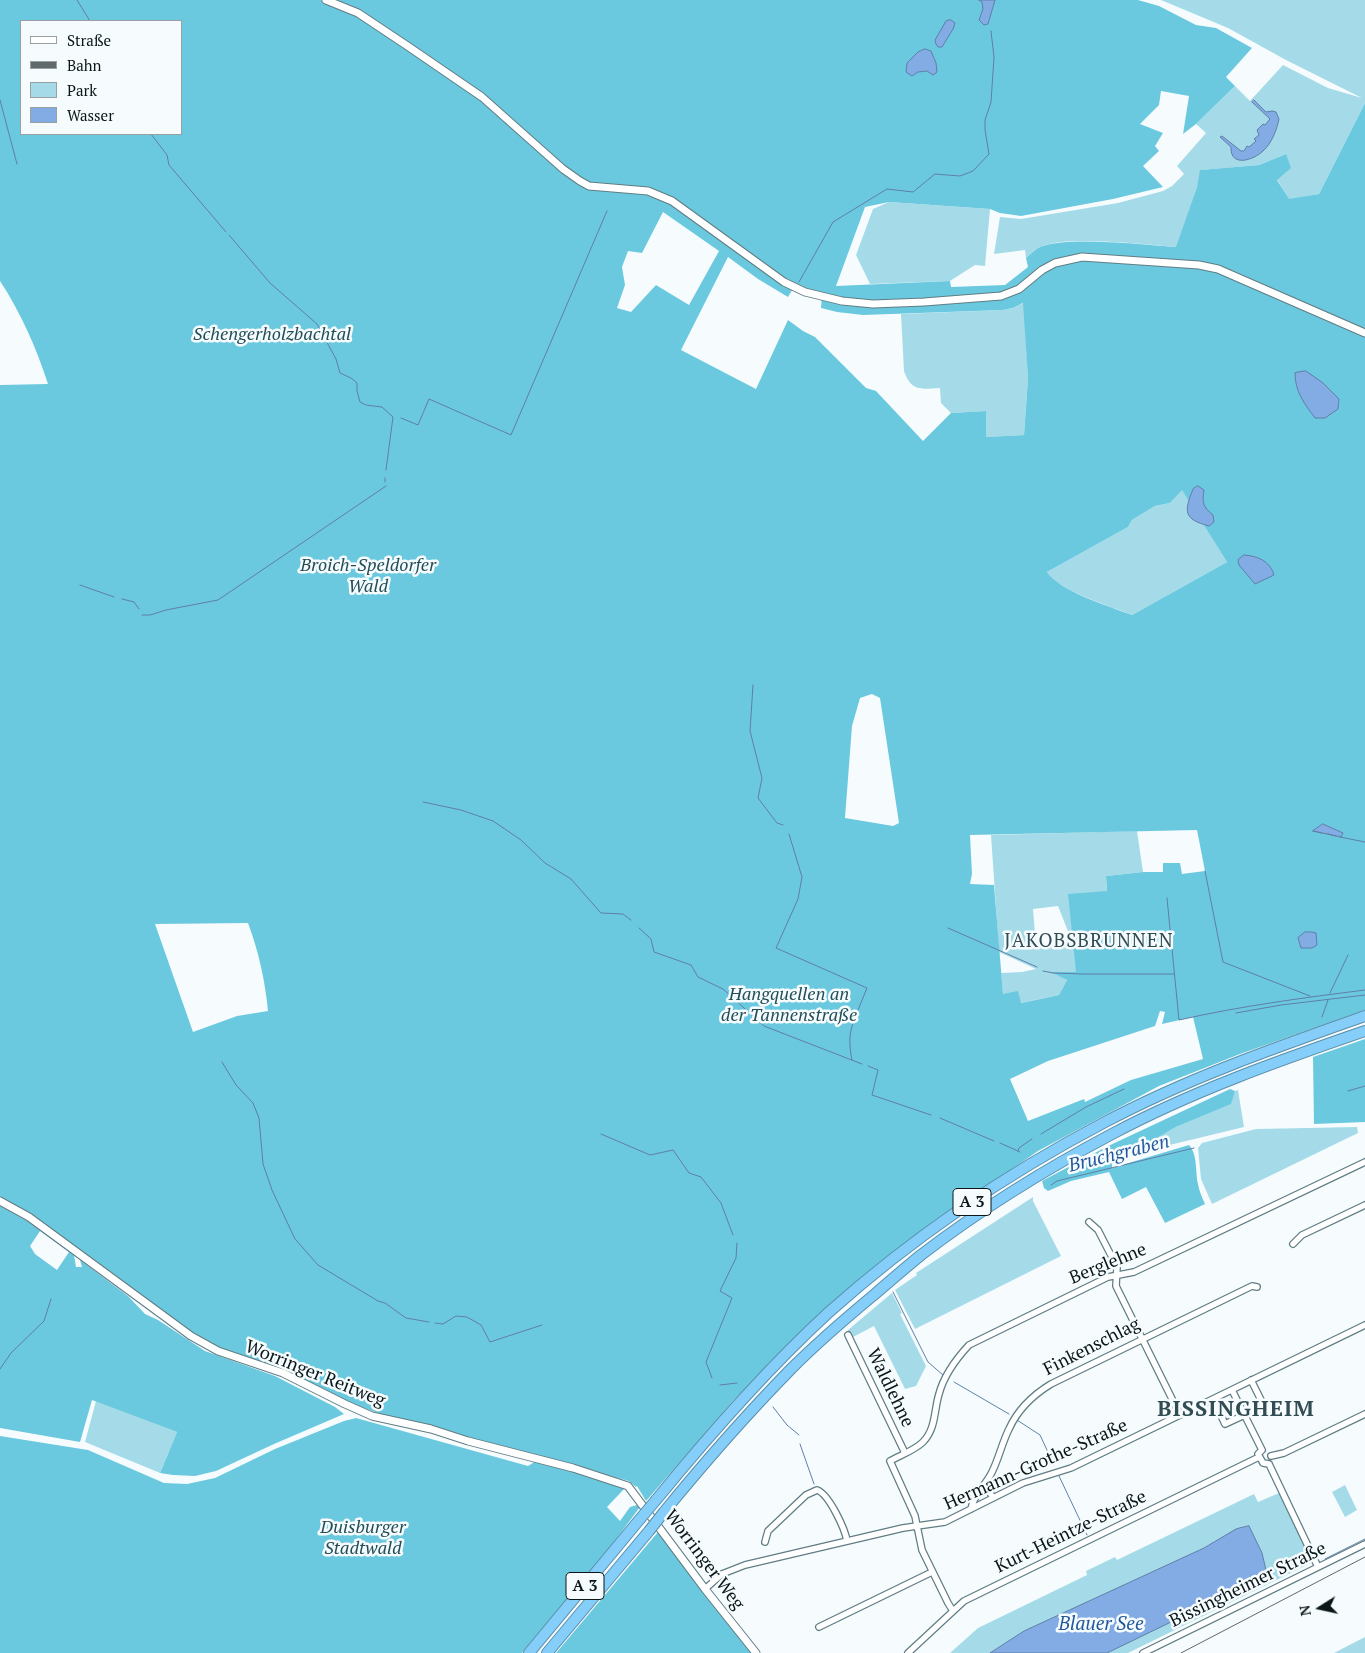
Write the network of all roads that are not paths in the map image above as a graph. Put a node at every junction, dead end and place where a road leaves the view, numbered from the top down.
1 (326, 0) edge
2 (1365, 334) edge
3 (1365, 1016) edge
4 (1365, 1031) edge
5 (1365, 1162) edge
6 (0, 1201) edge
7 (1365, 1205) edge
8 (1089, 1222) dead end
9 (1293, 1244) dead end
10 (1117, 1275) junction
11 (1257, 1287) dead end
12 (1365, 1325) edge
13 (848, 1335) dead end
14 (1142, 1339) junction
15 (1251, 1380) junction
16 (1232, 1390) junction
17 (1213, 1400) junction
18 (1365, 1414) edge
19 (1180, 1415) junction
20 (1244, 1415) junction
21 (1262, 1450) junction
22 (905, 1453) junction
23 (1271, 1456) junction
24 (1260, 1457) junction
25 (1269, 1464) junction
26 (985, 1484) junction
27 (628, 1486) joint
28 (993, 1498) junction
29 (971, 1509) junction
30 (917, 1527) junction
31 (847, 1541) junction
32 (764, 1542) dead end
33 (1365, 1544) edge
34 (1318, 1567) junction
35 (932, 1572) junction
36 (706, 1589) junction
37 (953, 1611) junction
38 (819, 1627) dead end
39 (529, 1653) edge
40 (547, 1653) edge
41 (756, 1653) edge
42 (908, 1653) edge
43 (1144, 1653) edge

1 - 2 street
3 - 39 highway, A 3, bridge
4 - 40 highway, A 3, bridge
5 - 10 street, Berglehne
6 - 27 street, Worringer Reitweg
7 - 9 street
8 - 10 street
10 - 14 street
10 - 22 street, Berglehne
11 - 14 street, Finkenschlag
12 - 15 street, Hermann-Grothe-Straße
13 - 22 street, Waldlehne
14 - 19 street
14 - 26 street, Finkenschlag
15 - 16 street, Hermann-Grothe-Straße
15 - 20 street
16 - 17 street, Hermann-Grothe-Straße
16 - 20 street
17 - 19 street, Hermann-Grothe-Straße
17 - 20 street
18 - 23 street
19 - 28 street, Hermann-Grothe-Straße
20 - 21 street
21 - 23 street
21 - 24 street
22 - 30 street, Berglehne
23 - 25 street
24 - 25 street
24 - 37 street, Kurt-Heintze-Straße
25 - 34 street
26 - 28 street
26 - 29 street, Finkenschlag
27 - 36 street, Worringer Weg
28 - 29 street, Hermann-Grothe-Straße
29 - 30 street, Hermann-Grothe-Straße
30 - 31 street, Hermann-Grothe-Straße
30 - 35 street
31 - 32 street
31 - 36 street, Hermann-Grothe-Straße
33 - 34 street, Bissingheimer Straße
34 - 43 street, Bissingheimer Straße
35 - 37 street
35 - 38 street
36 - 41 street, Worringer Weg
37 - 42 street, Kurt-Heintze-Straße

